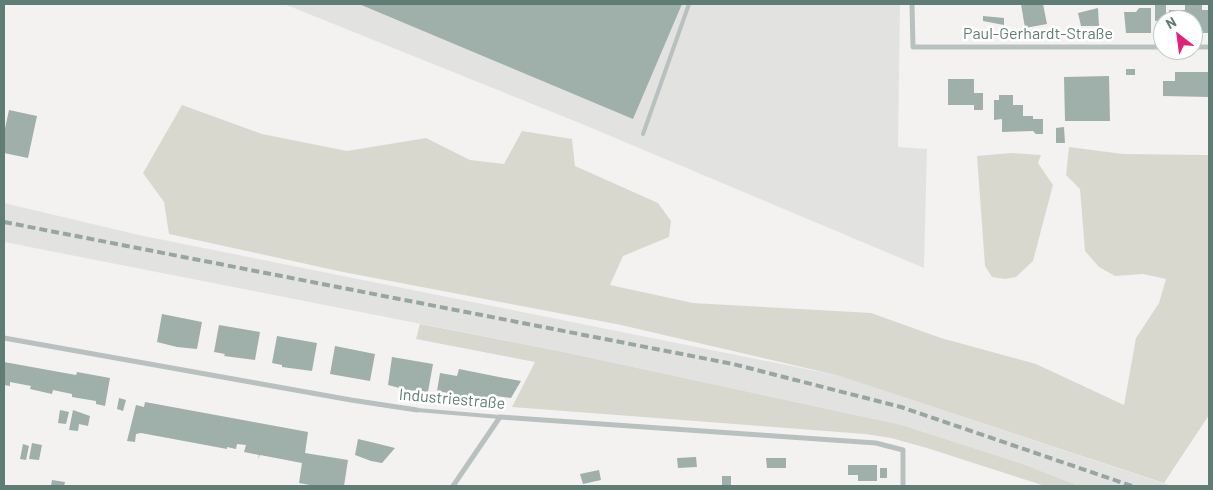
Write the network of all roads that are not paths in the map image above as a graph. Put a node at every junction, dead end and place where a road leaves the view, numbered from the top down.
1 (689, 4) edge
2 (912, 4) edge
3 (1153, 47) edge
4 (643, 134) dead end
5 (4, 338) edge
6 (417, 410) joint
7 (500, 417) junction
8 (453, 486) edge
9 (903, 486) edge

1 - 4 lane
2 - 3 street, Paul-Gerhardt-Straße
5 - 6 street, Industriestraße
6 - 7 lane, Industriestraße
7 - 8 street
7 - 9 street, Industriestraße

